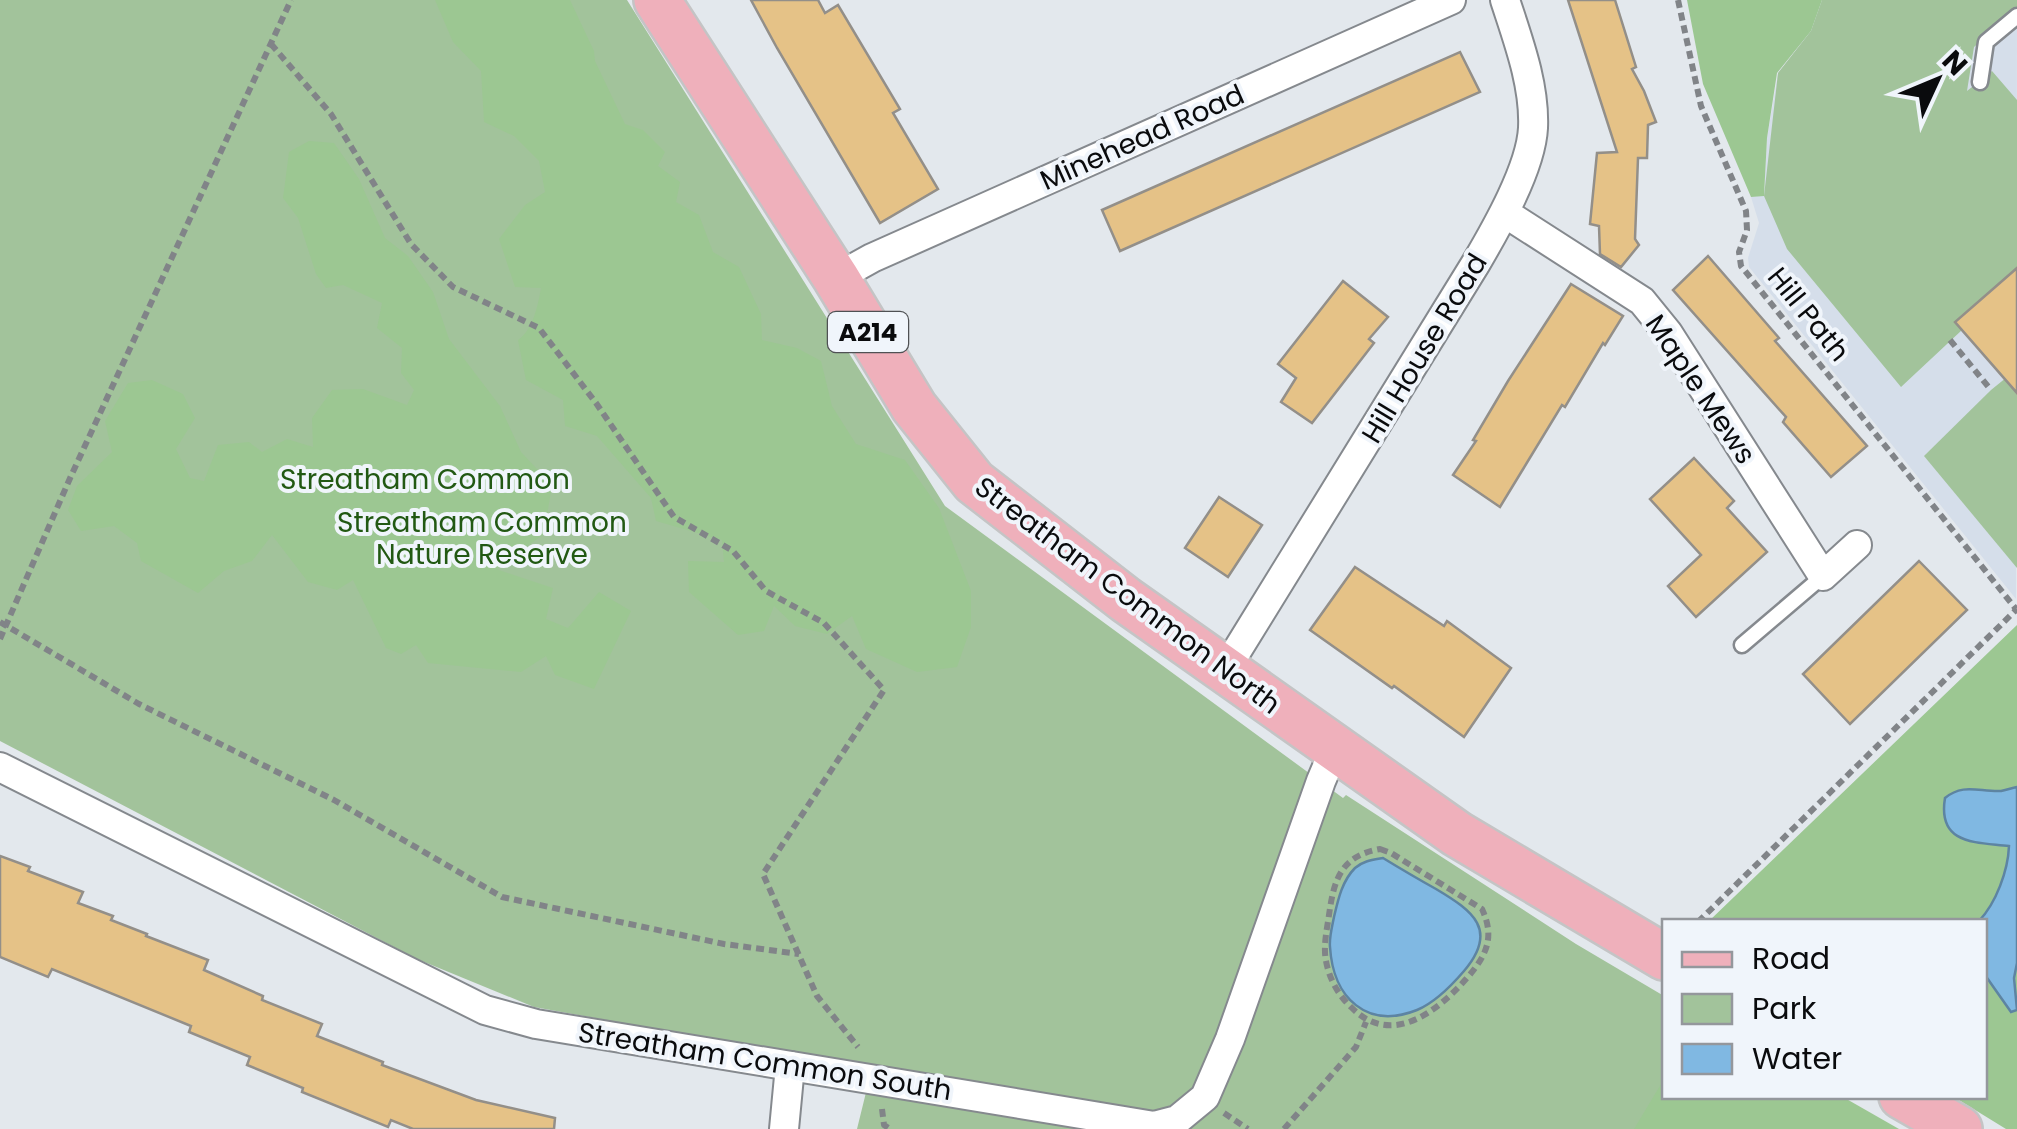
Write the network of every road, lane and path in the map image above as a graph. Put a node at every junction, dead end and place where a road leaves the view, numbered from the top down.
1 (291, 0) edge
2 (657, 0) edge
3 (1451, 0) edge
4 (1504, 0) edge
5 (1678, 0) edge
6 (2017, 16) edge
7 (271, 44) junction
8 (1980, 82) dead end
9 (1505, 213) junction
10 (836, 278) junction
11 (1950, 340) dead end
12 (1992, 390) dead end
13 (1856, 545) dead end
14 (1823, 576) junction
15 (2017, 608) edge
16 (3, 624) edge
17 (0, 639) edge
18 (1742, 645) dead end
19 (1225, 670) junction
20 (1336, 748) junction
21 (0, 766) edge
22 (1701, 919) edge
23 (799, 954) junction
24 (1662, 956) edge
25 (1366, 1022) junction
26 (867, 1058) dead end
27 (790, 1066) junction
28 (1907, 1099) edge
29 (882, 1102) dead end
30 (1155, 1127) edge
31 (885, 1128) edge
32 (784, 1129) edge
33 (1284, 1129) edge
34 (1959, 1129) edge

1 - 7 path
2 - 10 main road, Streatham Common North / A214
3 - 10 street, Minehead Road
4 - 9 street, Hill House Road
5 - 15 path, Hill Path
6 - 8 lane
7 - 16 path
7 - 23 path
9 - 14 street, Maple Mews
9 - 19 street, Hill House Road
10 - 19 main road, Streatham Common North / A214
11 - 12 path
13 - 14 street
14 - 18 lane
15 - 22 path
16 - 17 path
16 - 23 path
19 - 20 main road, Streatham Common North / A214
20 - 24 main road, Streatham Common North / A214
20 - 30 street, Streatham Common South
21 - 27 street, Streatham Common South
23 - 26 path
25 - 25 path
25 - 33 path
27 - 30 street, Streatham Common South
27 - 32 street
28 - 34 main road
29 - 31 path

